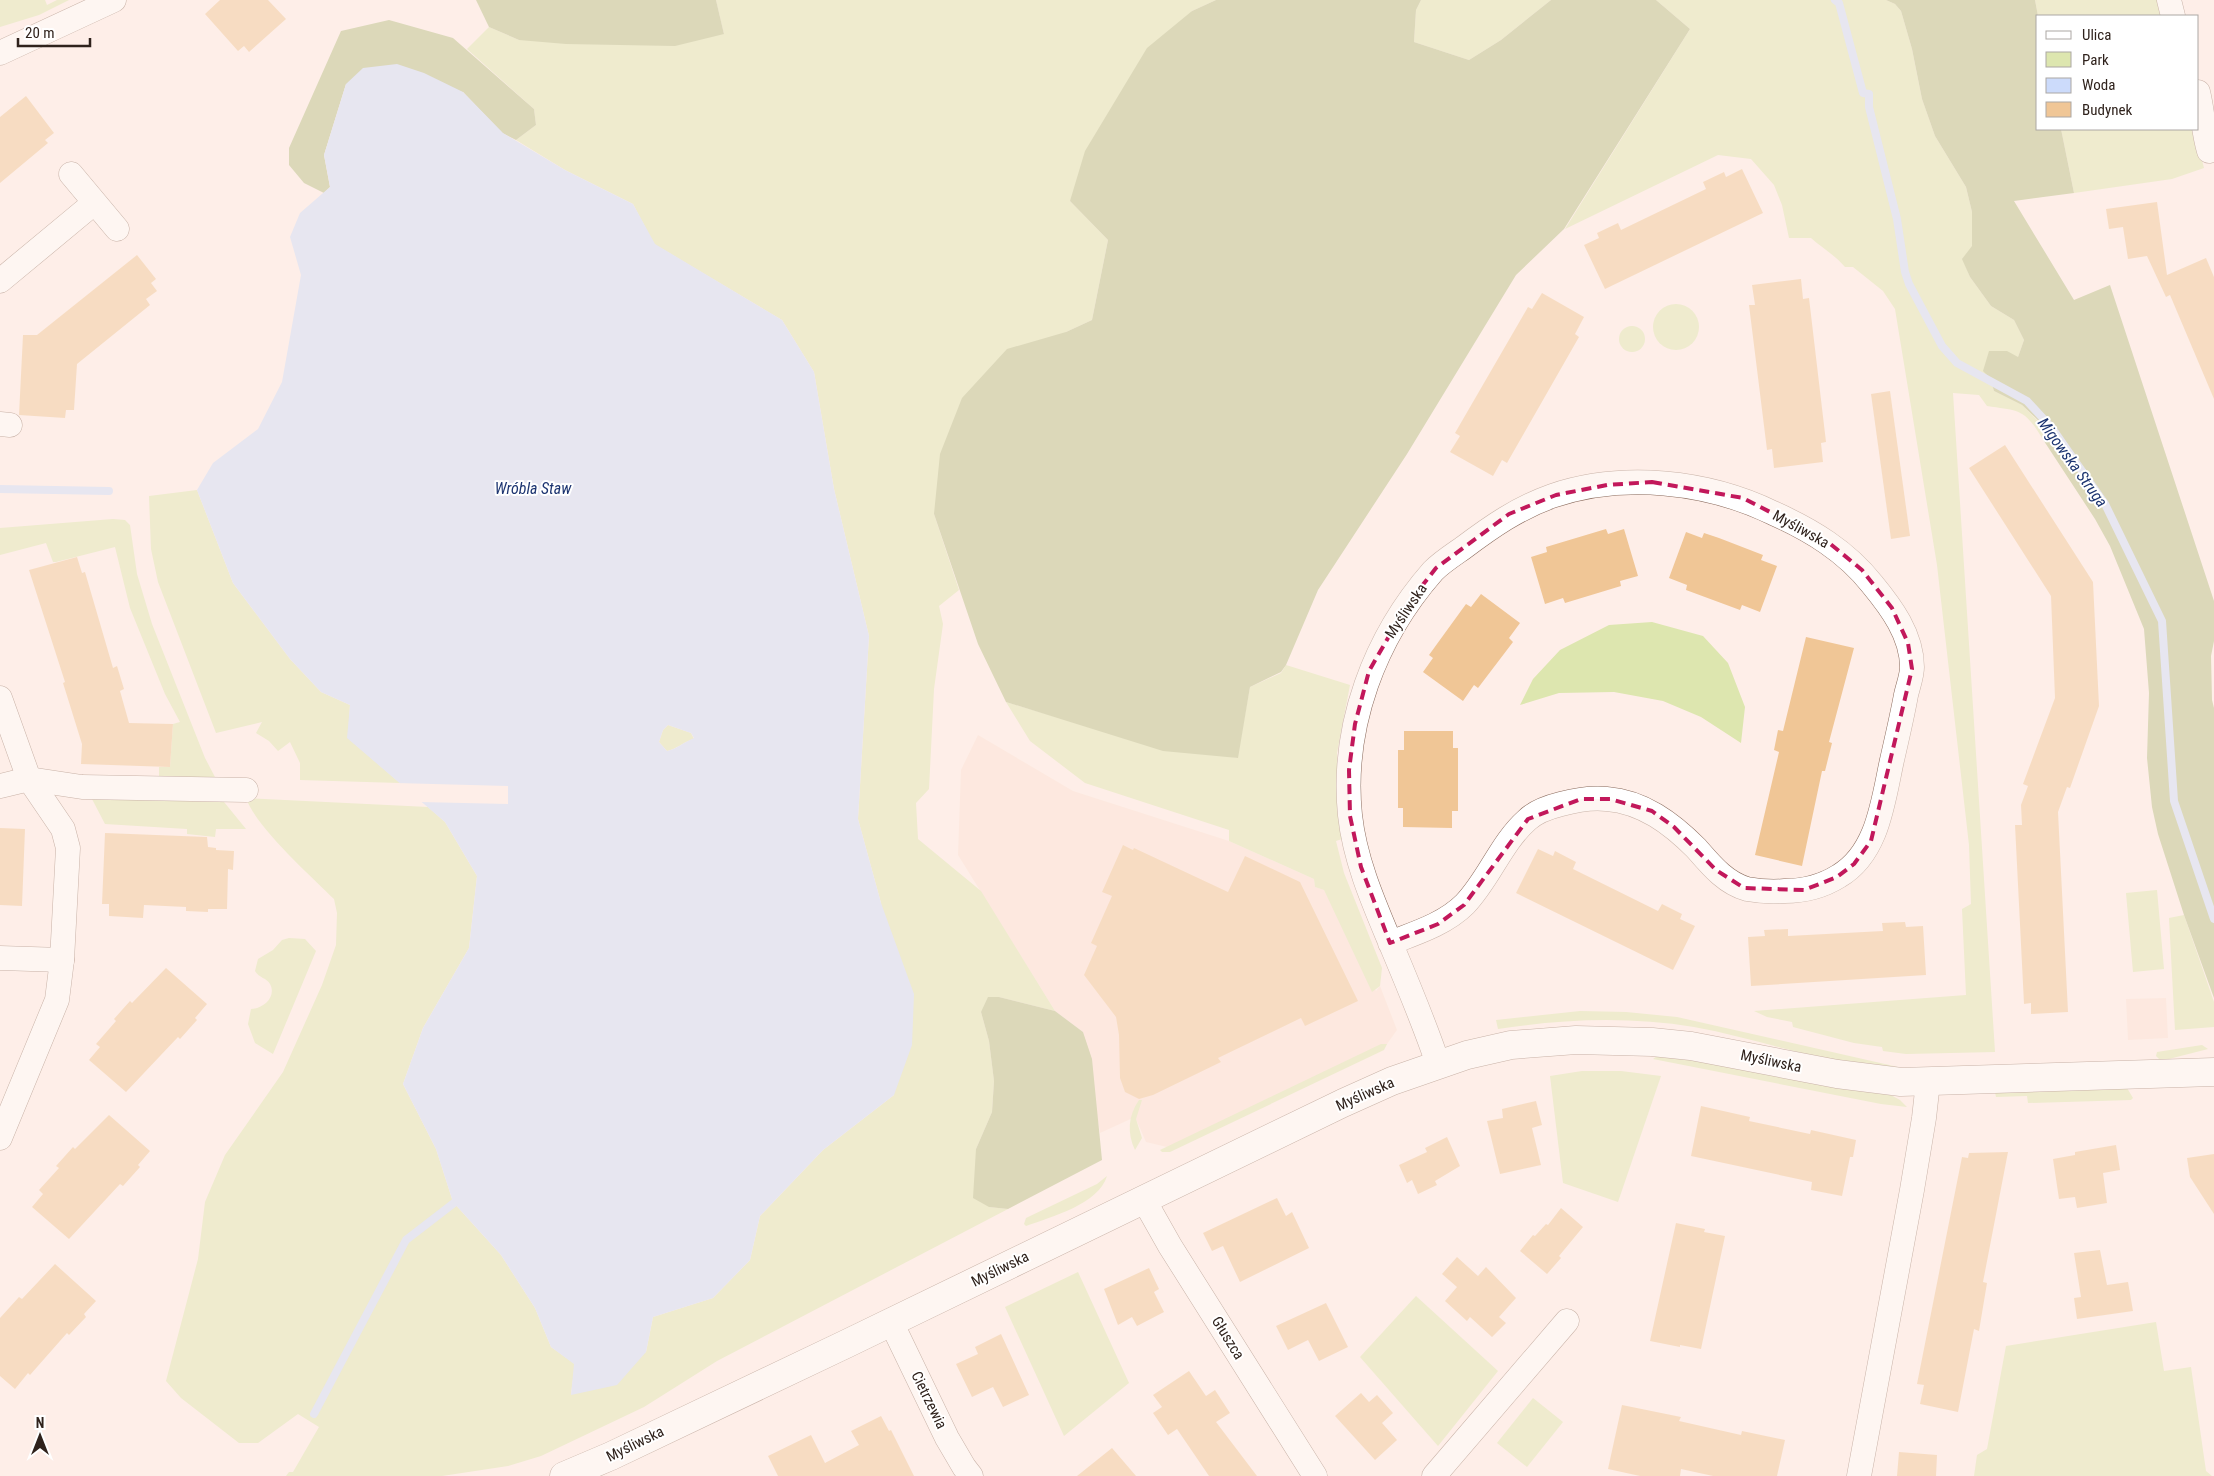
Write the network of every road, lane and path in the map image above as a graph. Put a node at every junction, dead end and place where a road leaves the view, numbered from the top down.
1 (114, 0) edge
2 (2169, 0) edge
3 (2172, 15) edge
4 (0, 53) edge
5 (2199, 96) edge
6 (2209, 150) dead end
7 (71, 174) dead end
8 (94, 203) junction
9 (117, 229) dead end
10 (0, 281) edge
11 (0, 698) edge
12 (29, 778) junction
13 (0, 786) edge
14 (246, 790) dead end
15 (1390, 943) junction
16 (0, 958) edge
17 (62, 960) junction
18 (1438, 1064) junction
19 (2214, 1072) edge
20 (1928, 1082) junction
21 (0, 1138) edge
22 (1144, 1200) junction
23 (1567, 1320) dead end
24 (891, 1322) junction
25 (564, 1476) edge
26 (971, 1476) edge
27 (1315, 1476) edge
28 (1434, 1476) edge
29 (1858, 1476) edge

1 - 4 street
2 - 3 street
5 - 6 street
7 - 8 street
8 - 9 street
8 - 10 street
11 - 12 street
12 - 13 street
12 - 14 street
12 - 17 street
15 - 15 street, Myśliwska
15 - 18 street, Myśliwska
16 - 17 street
17 - 21 street
18 - 20 street, Myśliwska
18 - 22 street, Myśliwska
19 - 20 street, Myśliwska
20 - 29 street
22 - 24 street, Myśliwska
22 - 27 street, Głuszca
23 - 28 street
24 - 25 street, Myśliwska
24 - 26 street, Cietrzewia

